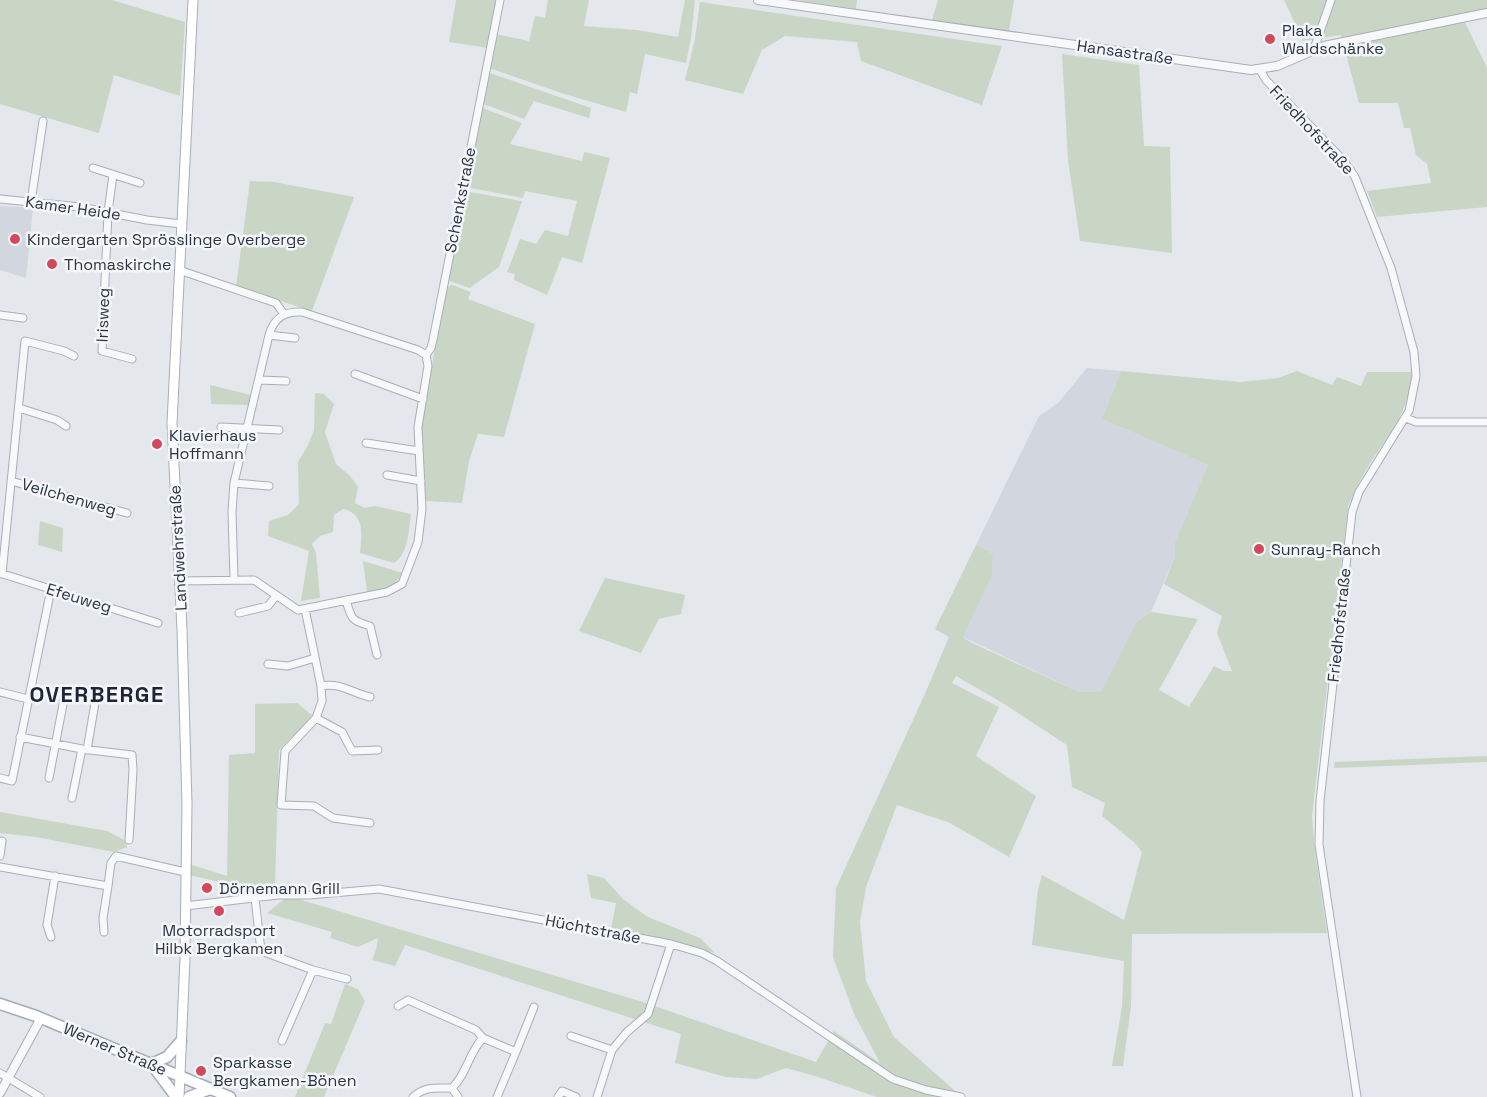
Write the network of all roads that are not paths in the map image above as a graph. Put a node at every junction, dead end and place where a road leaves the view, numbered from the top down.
1 (193, 0) edge
2 (500, 0) edge
3 (758, 0) edge
4 (1331, 0) edge
5 (1487, 13) edge
6 (1314, 50) junction
7 (1260, 70) junction
8 (43, 121) dead end
9 (93, 168) dead end
10 (113, 175) junction
11 (140, 183) dead end
12 (0, 199) edge
13 (31, 202) junction
14 (108, 212) junction
15 (181, 224) junction
16 (179, 270) junction
17 (284, 314) junction
18 (0, 315) edge
19 (23, 318) dead end
20 (269, 335) junction
21 (295, 338) dead end
22 (426, 355) junction
23 (74, 356) dead end
24 (132, 359) dead end
25 (355, 375) dead end
26 (259, 380) junction
27 (286, 381) dead end
28 (423, 399) junction
29 (19, 408) junction
30 (1406, 418) junction
31 (1487, 422) edge
32 (66, 426) dead end
33 (221, 427) dead end
34 (247, 428) junction
35 (279, 430) dead end
36 (366, 443) dead end
37 (419, 451) junction
38 (387, 475) dead end
39 (11, 481) junction
40 (421, 481) junction
41 (234, 483) junction
42 (269, 486) dead end
43 (127, 513) dead end
44 (1, 574) edge
45 (234, 579) junction
46 (180, 581) junction
47 (51, 589) junction
48 (276, 596) junction
49 (346, 600) junction
50 (305, 609) junction
51 (239, 613) dead end
52 (158, 623) dead end
53 (377, 655) dead end
54 (315, 658) junction
55 (268, 664) dead end
56 (321, 686) junction
57 (0, 692) edge
58 (104, 692) dead end
59 (370, 697) dead end
60 (28, 699) junction
61 (64, 699) dead end
62 (316, 718) junction
63 (20, 737) junction
64 (56, 744) junction
65 (84, 750) junction
66 (378, 750) dead end
67 (0, 778) edge
68 (49, 778) dead end
69 (72, 798) dead end
70 (370, 823) dead end
71 (129, 840) dead end
72 (2, 841) dead end
73 (0, 856) edge
74 (0, 867) edge
75 (185, 872) junction
76 (54, 876) junction
77 (108, 886) junction
78 (255, 898) junction
79 (185, 906) junction
80 (104, 932) dead end
81 (51, 937) dead end
82 (671, 944) junction
83 (313, 970) junction
84 (347, 979) dead end
85 (0, 1004) edge
86 (398, 1006) dead end
87 (534, 1007) dead end
88 (41, 1018) junction
89 (572, 1036) dead end
90 (483, 1038) junction
91 (181, 1041) junction
92 (282, 1041) dead end
93 (612, 1050) junction
94 (516, 1052) junction
95 (151, 1064) junction
96 (0, 1073) edge
97 (179, 1076) junction
98 (9, 1078) junction
99 (452, 1088) junction
100 (210, 1089) junction
101 (0, 1094) edge
102 (40, 1097) edge
103 (178, 1097) edge
104 (189, 1097) edge
105 (230, 1097) edge
106 (413, 1097) edge
107 (458, 1097) edge
108 (497, 1097) edge
109 (558, 1097) edge
110 (576, 1097) edge
111 (597, 1097) edge
112 (961, 1097) edge
113 (1357, 1097) edge

1 - 15 main road, Landwehrstraße
2 - 22 street, Schenkstraße
3 - 7 street, Hansastraße
4 - 6 street
5 - 6 street, Hansastraße
6 - 7 street, Hansastraße
7 - 30 street, Friedhofstraße
8 - 13 street
9 - 10 street
10 - 11 street
10 - 14 street
12 - 13 street, Kamer Heide
13 - 14 street, Kamer Heide
14 - 15 street, Kamer Heide
14 - 24 street, Irisweg
15 - 16 main road, Landwehrstraße
16 - 17 street
16 - 46 main road, Landwehrstraße
17 - 20 street
17 - 22 street
18 - 19 street
20 - 21 street
20 - 26 street
22 - 28 street, Schenkstraße
23 - 29 street
25 - 28 street
26 - 27 street
26 - 34 street
28 - 37 street, Schenkstraße
29 - 32 street
29 - 39 street
30 - 31 street
30 - 113 street, Friedhofstraße
33 - 34 street
34 - 35 street
34 - 41 street
36 - 37 street
37 - 40 street, Schenkstraße
38 - 40 street
39 - 43 street, Veilchenweg
39 - 44 street
40 - 49 street, Schenkstraße
41 - 42 street
41 - 45 street
44 - 47 street, Efeuweg
45 - 46 street
45 - 48 street
46 - 75 main road, Landwehrstraße
47 - 52 street, Efeuweg
47 - 60 street
48 - 50 street
48 - 51 street
49 - 50 street
49 - 53 street
50 - 54 street
54 - 55 street
54 - 56 street
56 - 59 street
56 - 62 street
57 - 60 street
58 - 65 street
60 - 63 street
61 - 64 street
62 - 66 street
62 - 70 street
63 - 64 street
63 - 67 street
64 - 65 street
64 - 68 street
65 - 69 street
65 - 71 street
72 - 73 street
74 - 76 street
75 - 77 street
75 - 79 main road, Landwehrstraße
76 - 77 street
76 - 81 street
77 - 80 street
78 - 79 street, Hüchtstraße
78 - 82 street, Hüchtstraße
78 - 83 street
79 - 91 main road, Landwehrstraße
82 - 93 street
82 - 112 street, Hüchtstraße
83 - 84 street
83 - 92 street
85 - 88 main road, Werner Straße
86 - 90 street
87 - 94 street
88 - 95 main road, Werner Straße
88 - 98 street
89 - 93 street
90 - 94 street
90 - 99 street
91 - 95 main road
91 - 97 main road, Landwehrstraße
93 - 111 street
94 - 108 street
95 - 97 main road, Werner Straße
95 - 103 main road
96 - 98 street
97 - 100 main road, Werner Straße
97 - 103 main road, Landwehrstraße
98 - 101 street
98 - 102 street
99 - 106 street
99 - 107 street
100 - 104 main road
100 - 105 main road, Werner Straße
109 - 110 street

